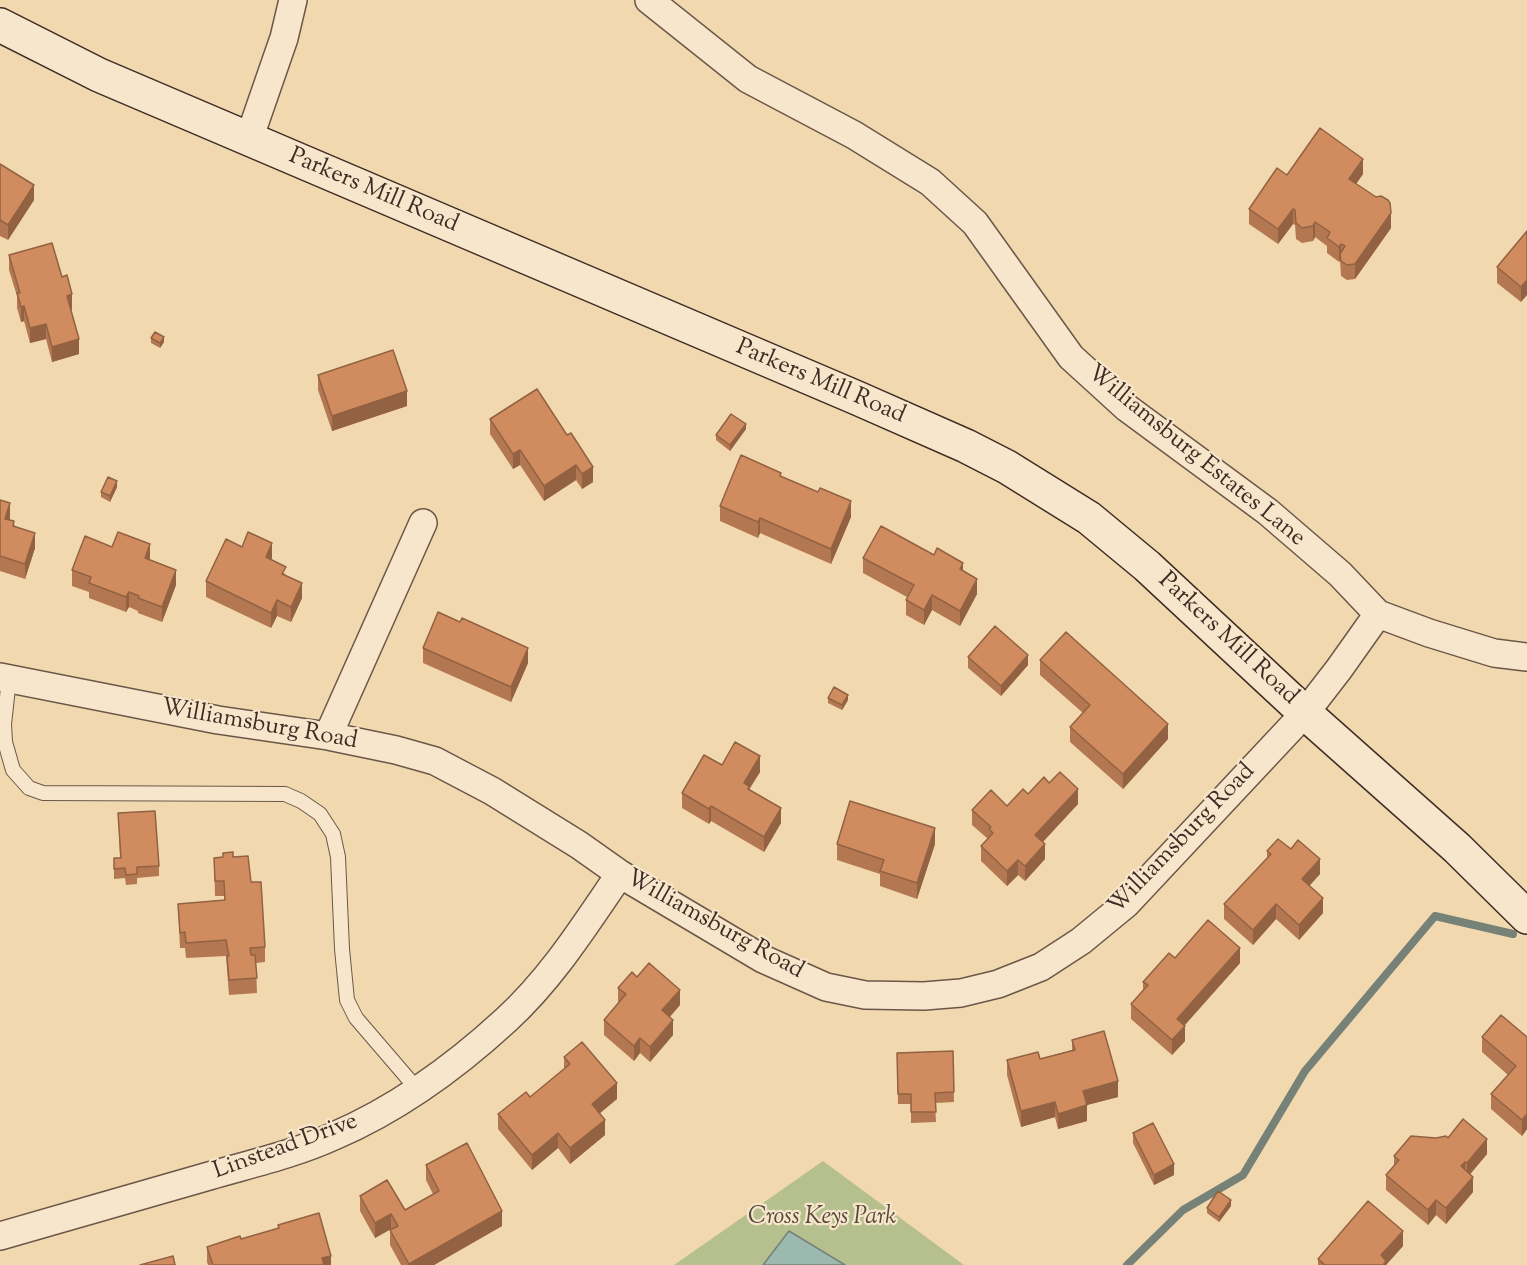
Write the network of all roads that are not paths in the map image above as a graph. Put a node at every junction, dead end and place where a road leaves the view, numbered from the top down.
1 (293, 0) edge
2 (649, 0) edge
3 (0, 25) edge
4 (249, 139) junction
5 (423, 522) dead end
6 (1378, 614) junction
7 (1527, 657) edge
8 (5, 678) edge
9 (1305, 713) junction
10 (328, 736) junction
11 (620, 874) junction
12 (1527, 917) edge
13 (417, 1089) junction
14 (0, 1236) edge

1 - 4 street
2 - 6 street, Williamsburg Estates Lane
3 - 4 main road, Parkers Mill Road
4 - 9 main road, Parkers Mill Road
5 - 10 street
6 - 7 street, Williamsburg Estates Lane
6 - 9 street, Williamsburg Road
8 - 10 street, Williamsburg Road
8 - 13 lane
9 - 11 street, Williamsburg Road
9 - 12 main road, Parkers Mill Road
10 - 11 street, Williamsburg Road
11 - 13 street, Linstead Drive
13 - 14 street, Linstead Drive

